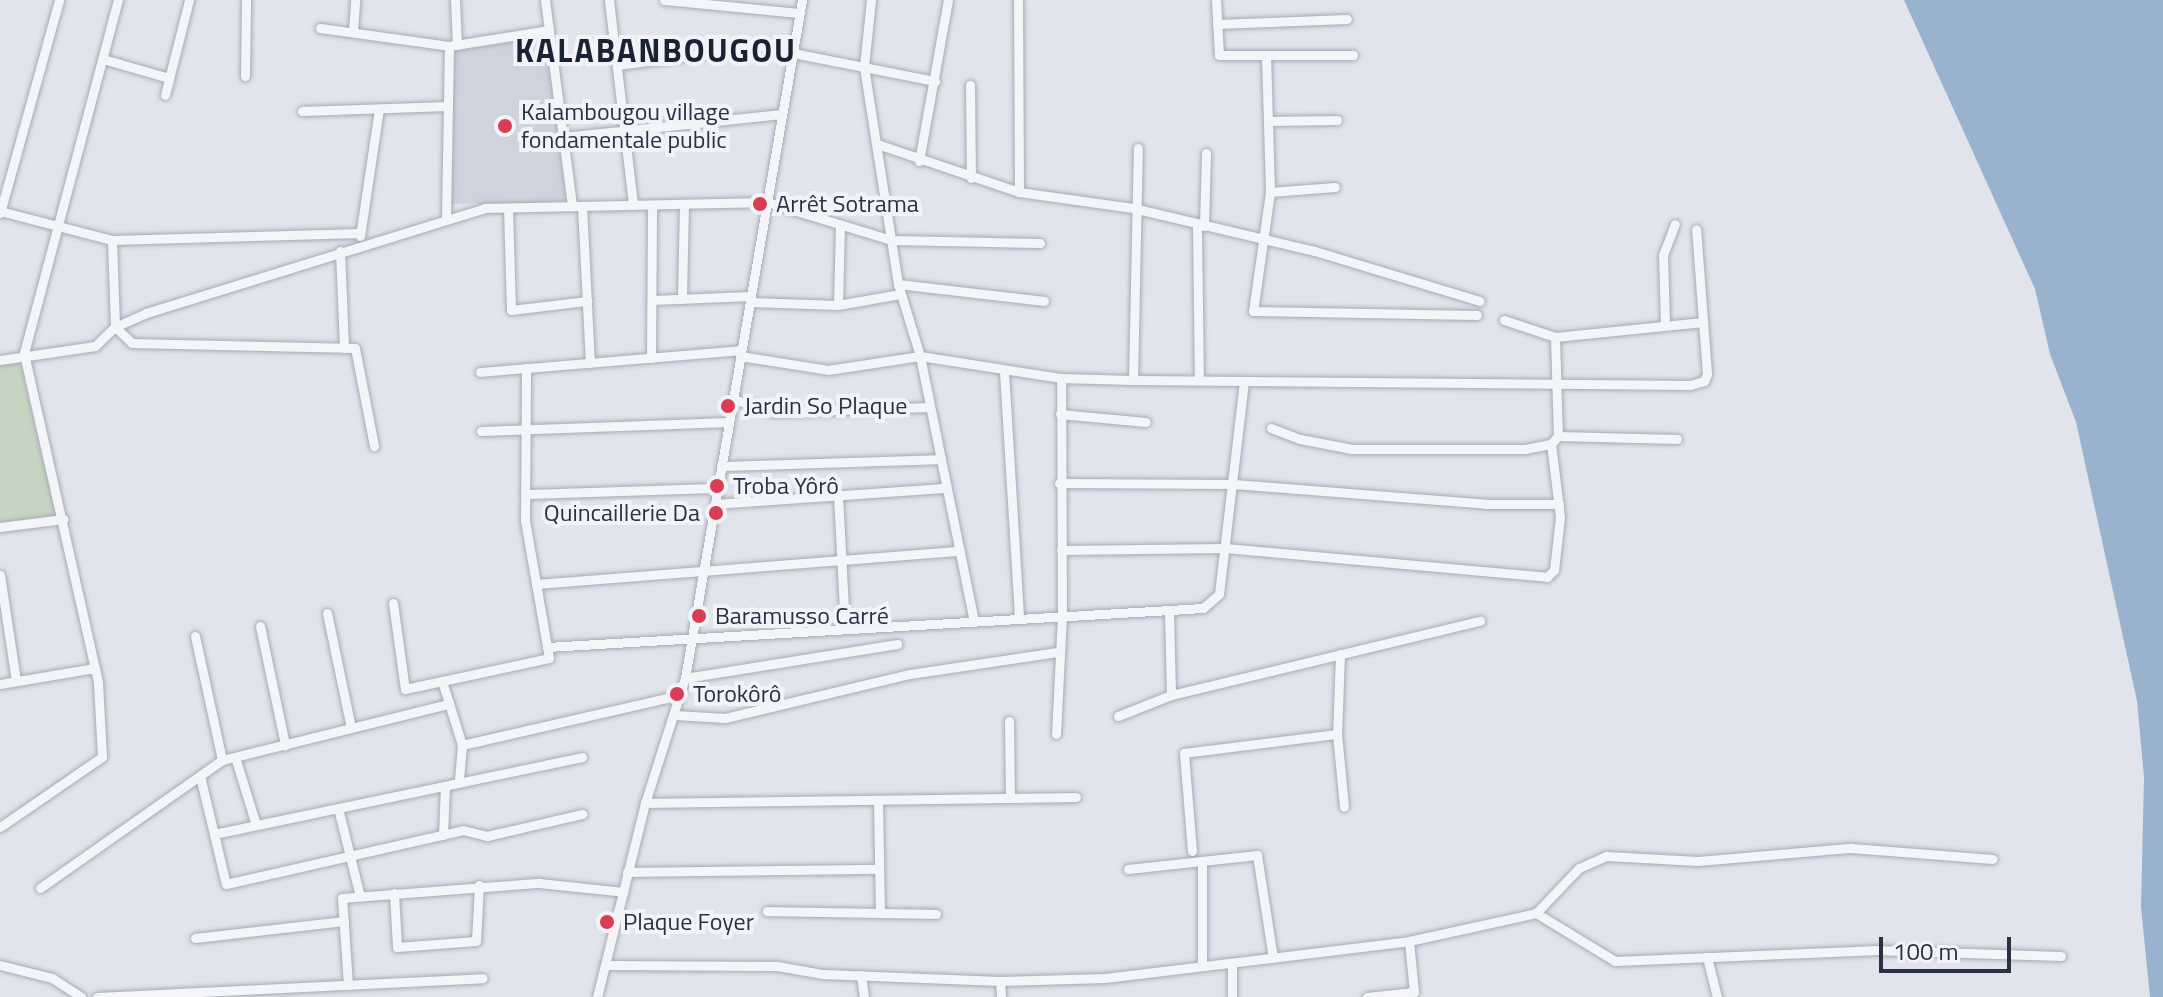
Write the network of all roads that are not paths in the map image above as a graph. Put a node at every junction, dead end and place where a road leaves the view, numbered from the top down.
1 (59, 0) edge
2 (118, 0) edge
3 (189, 0) edge
4 (246, 0) edge
5 (355, 0) edge
6 (455, 0) edge
7 (545, 0) edge
8 (609, 0) edge
9 (664, 0) edge
10 (802, 0) edge
11 (871, 0) edge
12 (948, 0) edge
13 (1018, 0) edge
14 (1216, 0) edge
15 (679, 1) edge
16 (799, 13) junction
17 (1347, 19) dead end
18 (1217, 24) junction
19 (320, 28) dead end
20 (549, 30) junction
21 (353, 32) junction
22 (453, 46) junction
23 (793, 47) junction
24 (1266, 55) junction
25 (1353, 55) dead end
26 (103, 59) junction
27 (617, 65) junction
28 (864, 67) junction
29 (245, 76) dead end
30 (169, 78) junction
31 (935, 81) junction
32 (970, 85) dead end
33 (165, 95) dead end
34 (448, 106) junction
35 (379, 109) junction
36 (302, 111) dead end
37 (782, 114) junction
38 (1337, 120) dead end
39 (1269, 121) junction
40 (625, 131) junction
41 (563, 137) junction
42 (877, 144) junction
43 (1138, 148) dead end
44 (1206, 153) dead end
45 (919, 161) junction
46 (971, 178) junction
47 (1335, 187) dead end
48 (1019, 192) junction
49 (1270, 192) junction
50 (767, 202) junction
51 (684, 204) junction
52 (633, 205) junction
53 (652, 205) junction
54 (577, 206) junction
55 (508, 208) junction
56 (1133, 208) junction
57 (0, 211) edge
58 (446, 217) junction
59 (1675, 224) dead end
60 (840, 225) junction
61 (1201, 225) junction
62 (58, 226) junction
63 (1696, 229) dead end
64 (360, 233) junction
65 (1260, 238) junction
66 (112, 240) junction
67 (891, 240) junction
68 (1040, 243) dead end
69 (358, 246) junction
70 (340, 251) junction
71 (899, 289) junction
72 (682, 299) junction
73 (750, 299) junction
74 (652, 300) junction
75 (587, 301) junction
76 (1044, 301) dead end
77 (1480, 301) dead end
78 (838, 305) junction
79 (1477, 315) dead end
80 (1504, 320) dead end
81 (1703, 322) junction
82 (1665, 325) junction
83 (115, 327) junction
84 (1555, 337) junction
85 (344, 348) junction
86 (24, 353) junction
87 (741, 353) junction
88 (920, 356) junction
89 (651, 358) junction
90 (0, 360) edge
91 (590, 363) junction
92 (526, 368) junction
93 (1004, 371) junction
94 (480, 372) dead end
95 (1061, 378) junction
96 (1133, 380) junction
97 (1199, 380) junction
98 (1244, 382) junction
99 (1556, 382) junction
100 (733, 399) junction
101 (930, 407) junction
102 (1060, 414) junction
103 (729, 422) junction
104 (1146, 422) dead end
105 (1271, 428) dead end
106 (526, 429) junction
107 (481, 431) dead end
108 (1677, 439) dead end
109 (1555, 440) junction
110 (374, 446) dead end
111 (941, 459) junction
112 (721, 466) junction
113 (1059, 483) junction
114 (1234, 484) junction
115 (717, 488) junction
116 (946, 488) junction
117 (525, 494) junction
118 (838, 495) junction
119 (715, 504) junction
120 (1559, 504) junction
121 (64, 519) junction
122 (0, 527) edge
123 (1225, 548) junction
124 (1061, 550) junction
125 (960, 551) junction
126 (841, 564) junction
127 (703, 571) junction
128 (0, 575) edge
129 (536, 584) junction
130 (393, 603) dead end
131 (327, 613) dead end
132 (1169, 613) junction
133 (1062, 617) junction
134 (1019, 619) junction
135 (974, 621) junction
136 (1480, 621) dead end
137 (260, 626) dead end
138 (845, 627) junction
139 (195, 636) dead end
140 (692, 637) junction
141 (897, 644) dead end
142 (547, 647) junction
143 (1057, 652) junction
144 (1340, 654) junction
145 (95, 668) junction
146 (685, 678) junction
147 (16, 681) junction
148 (442, 681) junction
149 (0, 684) edge
150 (680, 695) junction
151 (1171, 695) junction
152 (449, 704) junction
153 (675, 715) junction
154 (1118, 716) dead end
155 (1009, 721) dead end
156 (351, 728) junction
157 (1056, 734) dead end
158 (1337, 734) junction
159 (285, 745) junction
160 (462, 745) junction
161 (235, 757) junction
162 (582, 757) dead end
163 (222, 760) junction
164 (200, 776) junction
165 (459, 783) junction
166 (445, 786) junction
167 (1076, 797) dead end
168 (1010, 798) junction
169 (878, 800) junction
170 (645, 803) junction
171 (1344, 807) dead end
172 (338, 808) junction
173 (582, 814) dead end
174 (256, 825) junction
175 (0, 827) edge
176 (214, 834) junction
177 (443, 835) junction
178 (1192, 851) dead end
179 (350, 856) junction
180 (1993, 859) dead end
181 (1202, 861) junction
182 (879, 869) junction
183 (1128, 869) dead end
184 (627, 872) junction
185 (479, 885) junction
186 (40, 888) dead end
187 (624, 892) junction
188 (394, 893) junction
189 (360, 896) junction
190 (767, 911) dead end
191 (880, 913) junction
192 (1536, 913) junction
193 (936, 914) dead end
194 (344, 921) junction
195 (195, 938) dead end
196 (1409, 941) junction
197 (2061, 956) dead end
198 (1707, 957) junction
199 (1273, 958) junction
200 (1232, 963) junction
201 (0, 965) edge
202 (608, 965) junction
203 (1202, 966) junction
204 (861, 975) junction
205 (483, 978) dead end
206 (1000, 981) junction
207 (348, 985) junction
208 (318, 992) edge
209 (81, 997) edge
210 (97, 997) edge
211 (597, 997) edge
212 (864, 997) edge
213 (1001, 997) edge
214 (1232, 997) edge
215 (1367, 997) edge
216 (1717, 997) edge

1 - 57 street
2 - 26 street
3 - 30 street
4 - 29 street
5 - 21 street
6 - 22 street
7 - 20 street
8 - 27 street
9 - 15 street
10 - 16 street
11 - 28 street
12 - 31 street
13 - 48 street
14 - 18 street
15 - 16 street
16 - 23 street
17 - 18 street
18 - 24 street
19 - 21 street
20 - 22 street
20 - 41 street
21 - 22 street
22 - 34 street
23 - 27 street
23 - 28 street
23 - 37 street
24 - 25 street
24 - 39 street
26 - 30 street
26 - 62 street
27 - 40 street
28 - 31 street
28 - 42 street
30 - 33 street
31 - 45 street
32 - 46 street
34 - 35 street
34 - 58 street
35 - 36 street
35 - 64 street
37 - 40 street
37 - 50 street
38 - 39 street
39 - 49 street
40 - 41 street
40 - 52 street
41 - 54 street
42 - 45 street
42 - 67 street
43 - 56 street
44 - 61 street
45 - 46 street
46 - 48 street
47 - 49 street
48 - 56 street
49 - 65 street
50 - 51 street
50 - 60 street
50 - 73 street
51 - 53 street
51 - 72 street
52 - 53 street
52 - 54 street
53 - 74 street
54 - 55 street
54 - 75 street
55 - 58 street
55 - 75 street
56 - 61 street
56 - 96 street
57 - 62 street
58 - 69 street
59 - 82 street
60 - 67 street
60 - 78 street
61 - 65 street
61 - 97 street
62 - 66 street
62 - 86 street
63 - 81 street
64 - 66 street
64 - 69 street
65 - 77 street
65 - 79 street
66 - 83 street
67 - 68 street
67 - 71 street
69 - 70 street
70 - 83 street
70 - 85 street
71 - 76 street
71 - 78 street
71 - 88 street
72 - 73 street
72 - 74 street
73 - 78 street
73 - 87 street
74 - 89 street
75 - 91 street
80 - 84 street
81 - 82 street
81 - 99 street
82 - 84 street
83 - 85 street
83 - 86 street
84 - 99 street
85 - 110 street
86 - 90 street
86 - 121 street
87 - 88 street
87 - 89 street
87 - 100 street
88 - 93 street
88 - 101 street
89 - 91 street
91 - 92 street
92 - 94 street
92 - 106 street
93 - 95 street
93 - 134 street
95 - 96 street
95 - 102 street
96 - 97 street
97 - 98 street
98 - 99 street
98 - 114 street
99 - 109 street
100 - 101 street
100 - 103 street
101 - 111 street
102 - 104 street
102 - 113 street
103 - 106 street
103 - 112 street
105 - 109 street
106 - 107 street
106 - 117 street
108 - 109 street
109 - 120 street
111 - 112 street
111 - 116 street
112 - 115 street
113 - 114 street
113 - 124 street
114 - 120 street
114 - 123 street
115 - 117 street
115 - 119 street
116 - 118 street
116 - 125 street
117 - 129 street
118 - 119 street
118 - 126 street
119 - 127 street
120 - 123 street
121 - 122 street
121 - 145 street
123 - 124 street
123 - 132 street
124 - 133 street
125 - 126 street
125 - 135 street
126 - 127 street
126 - 138 street
127 - 129 street
127 - 140 street
128 - 147 street
129 - 142 street
130 - 148 street
131 - 156 street
132 - 133 street
132 - 151 street
133 - 134 street
133 - 143 street
134 - 135 street
135 - 138 street
136 - 144 street
137 - 159 street
138 - 140 street
139 - 163 street
140 - 142 street
140 - 146 street
141 - 146 street
142 - 148 street
143 - 153 street
143 - 157 street
144 - 151 street
144 - 158 street
145 - 147 street
145 - 175 street
146 - 150 street
147 - 149 street
148 - 152 street
150 - 153 street
150 - 160 street
151 - 154 street
152 - 156 street
152 - 160 street
153 - 170 street
155 - 168 street
156 - 159 street
158 - 171 street
158 - 178 street
159 - 161 street
160 - 165 street
161 - 163 street
161 - 174 street
162 - 165 street
163 - 164 street
164 - 176 street
164 - 186 street
165 - 166 street
166 - 172 street
166 - 177 street
167 - 168 street
168 - 169 street
169 - 170 street
169 - 182 street
170 - 184 street
172 - 174 street
172 - 179 street
173 - 177 street
174 - 176 street
176 - 179 street
177 - 179 street
179 - 189 street
180 - 192 street
181 - 183 street
181 - 199 street
181 - 203 street
182 - 184 street
182 - 191 street
184 - 187 street
185 - 187 street
185 - 188 street
185 - 188 street
187 - 202 street
188 - 189 street
189 - 194 street
190 - 191 street
191 - 193 street
192 - 196 street
192 - 198 street
194 - 195 street
194 - 207 street
196 - 199 street
196 - 215 street
197 - 198 street
198 - 216 street
199 - 200 street
200 - 203 street
200 - 214 street
201 - 209 street
202 - 204 street
202 - 211 street
203 - 206 street
204 - 206 street
204 - 212 street
205 - 207 street
206 - 213 street
207 - 208 street
208 - 210 street

